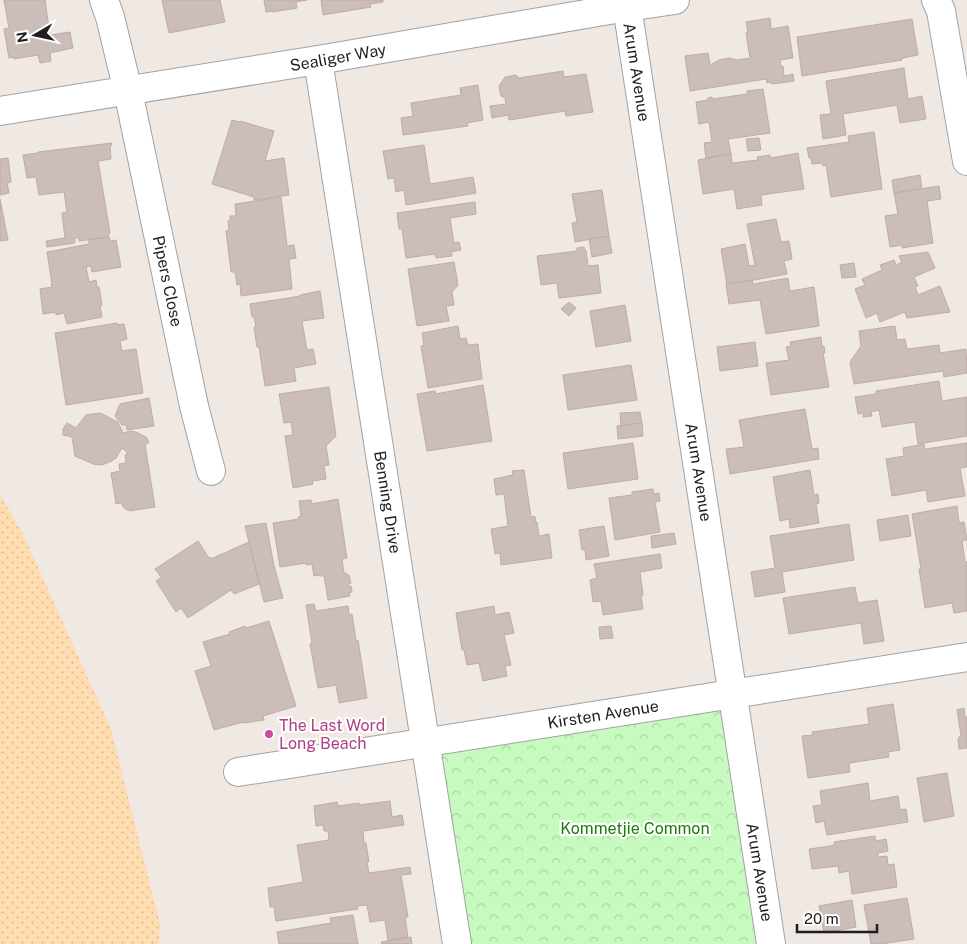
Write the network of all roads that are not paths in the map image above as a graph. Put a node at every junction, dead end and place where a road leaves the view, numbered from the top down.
1 (104, 0) edge
2 (675, 0) edge
3 (936, 0) edge
4 (626, 3) edge
5 (318, 60) junction
6 (128, 91) junction
7 (0, 111) edge
8 (964, 115) edge
9 (967, 160) edge
10 (211, 472) dead end
11 (967, 657) edge
12 (733, 694) junction
13 (426, 742) junction
14 (238, 772) dead end
15 (457, 944) edge
16 (770, 944) edge

1 - 6 street, Pipers Close
2 - 4 street, Sealiger Way
3 - 8 street
4 - 5 street, Sealiger Way
4 - 12 street, Arum Avenue
5 - 6 street, Sealiger Way
5 - 13 street, Benning Drive
6 - 7 street, Sealiger Way
6 - 10 street, Pipers Close
8 - 9 street
11 - 12 street, Kirsten Avenue
12 - 13 street, Kirsten Avenue
12 - 16 street, Arum Avenue
13 - 14 street, Kirsten Avenue
13 - 15 street, Benning Drive

